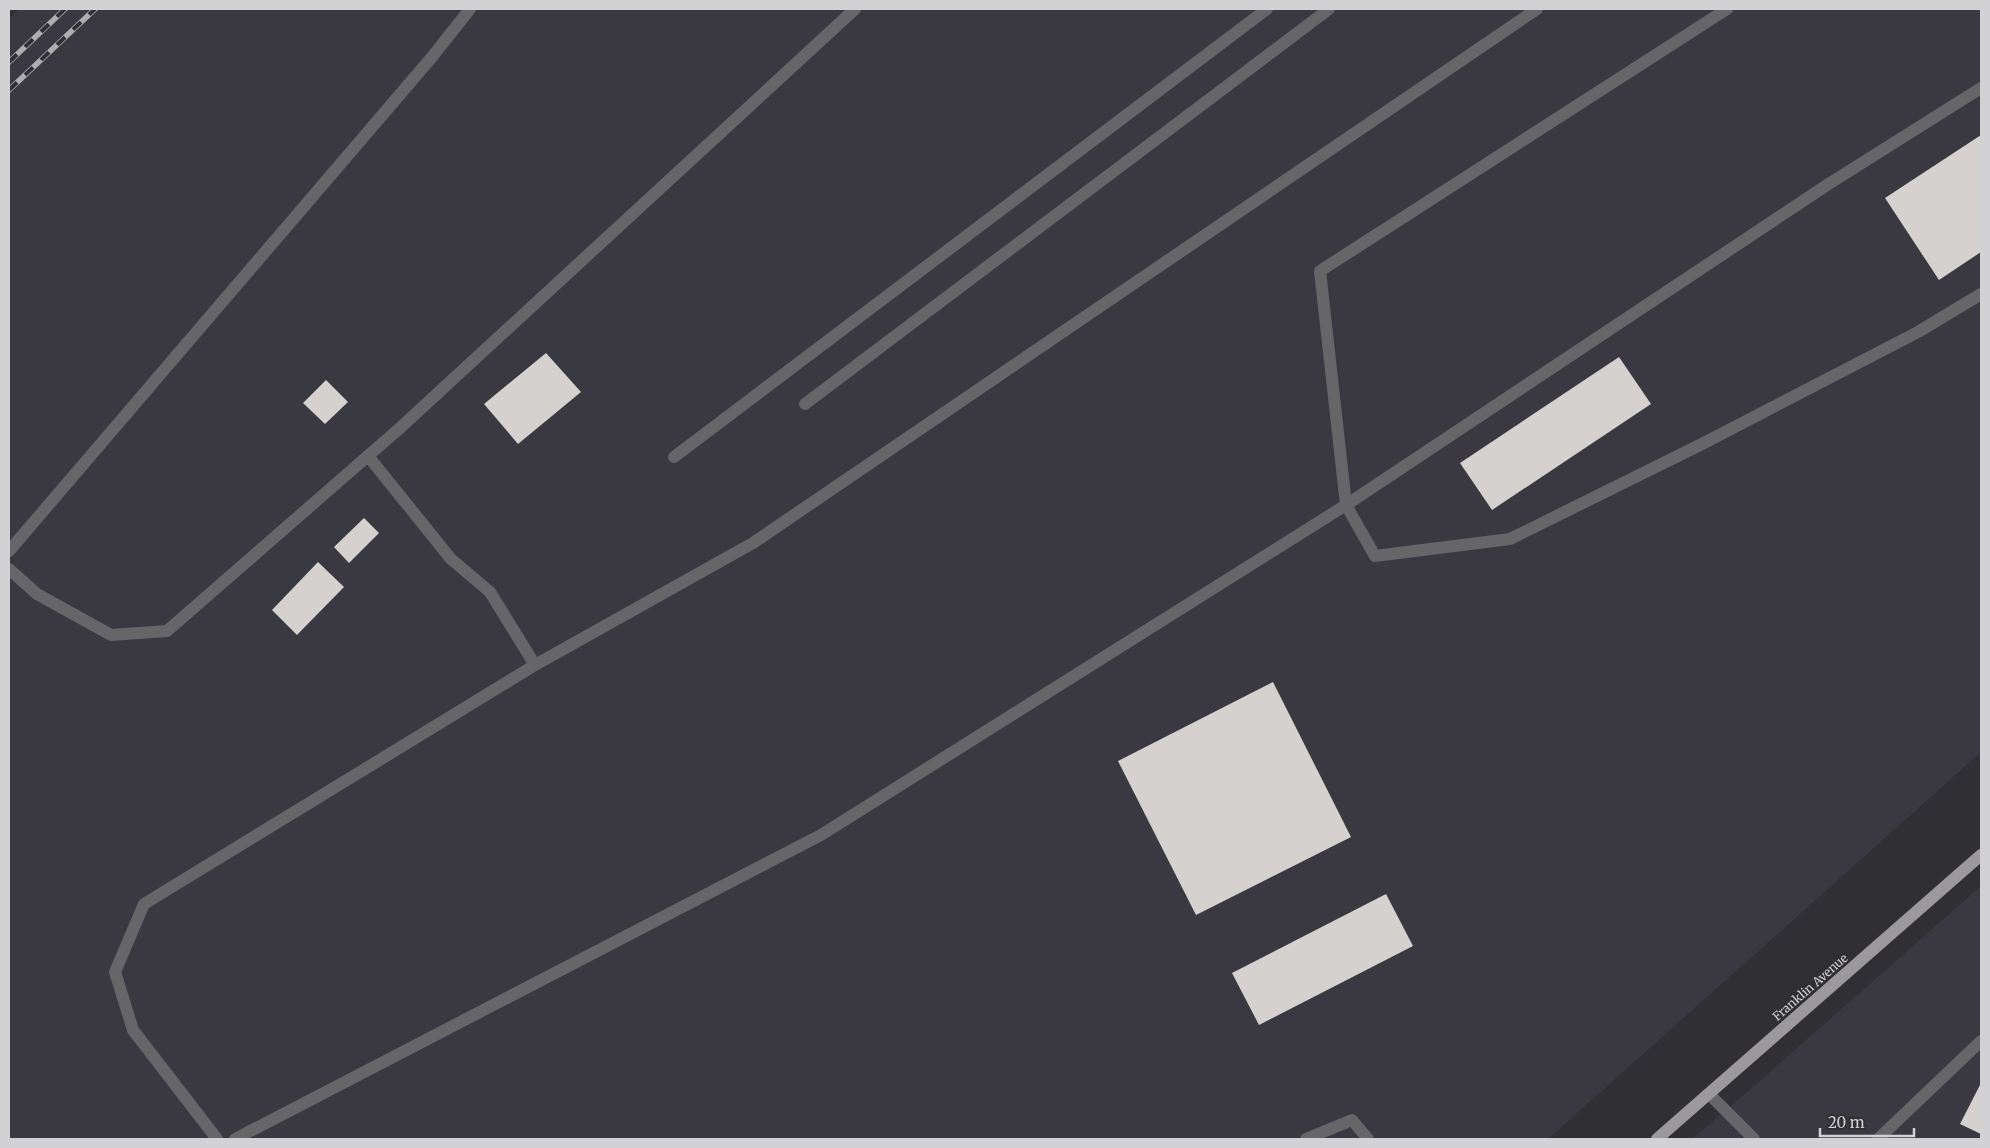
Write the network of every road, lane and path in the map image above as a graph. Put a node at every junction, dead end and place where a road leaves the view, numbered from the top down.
1 (470, 9) edge
2 (855, 9) edge
3 (1267, 9) edge
4 (1329, 9) edge
5 (1537, 9) edge
6 (1727, 9) edge
7 (1981, 88) edge
8 (1981, 294) edge
9 (805, 404) dead end
10 (368, 456) junction
11 (674, 457) dead end
12 (1346, 505) junction
13 (9, 551) edge
14 (9, 569) edge
15 (535, 665) junction
16 (1981, 855) edge
17 (1981, 1041) edge
18 (1709, 1094) junction
19 (217, 1139) edge
20 (235, 1139) edge
21 (1306, 1139) edge
22 (1368, 1139) edge
23 (1657, 1139) edge
24 (1754, 1139) edge
25 (1878, 1139) edge

1 - 13 lane
2 - 10 lane
3 - 11 lane
4 - 9 lane
5 - 15 lane
6 - 12 lane
7 - 12 lane
8 - 12 lane
10 - 14 lane
10 - 15 lane
12 - 20 lane
15 - 19 lane
16 - 18 main road, Franklin Avenue
17 - 25 lane
18 - 23 main road, Franklin Avenue
18 - 24 lane
21 - 22 lane

